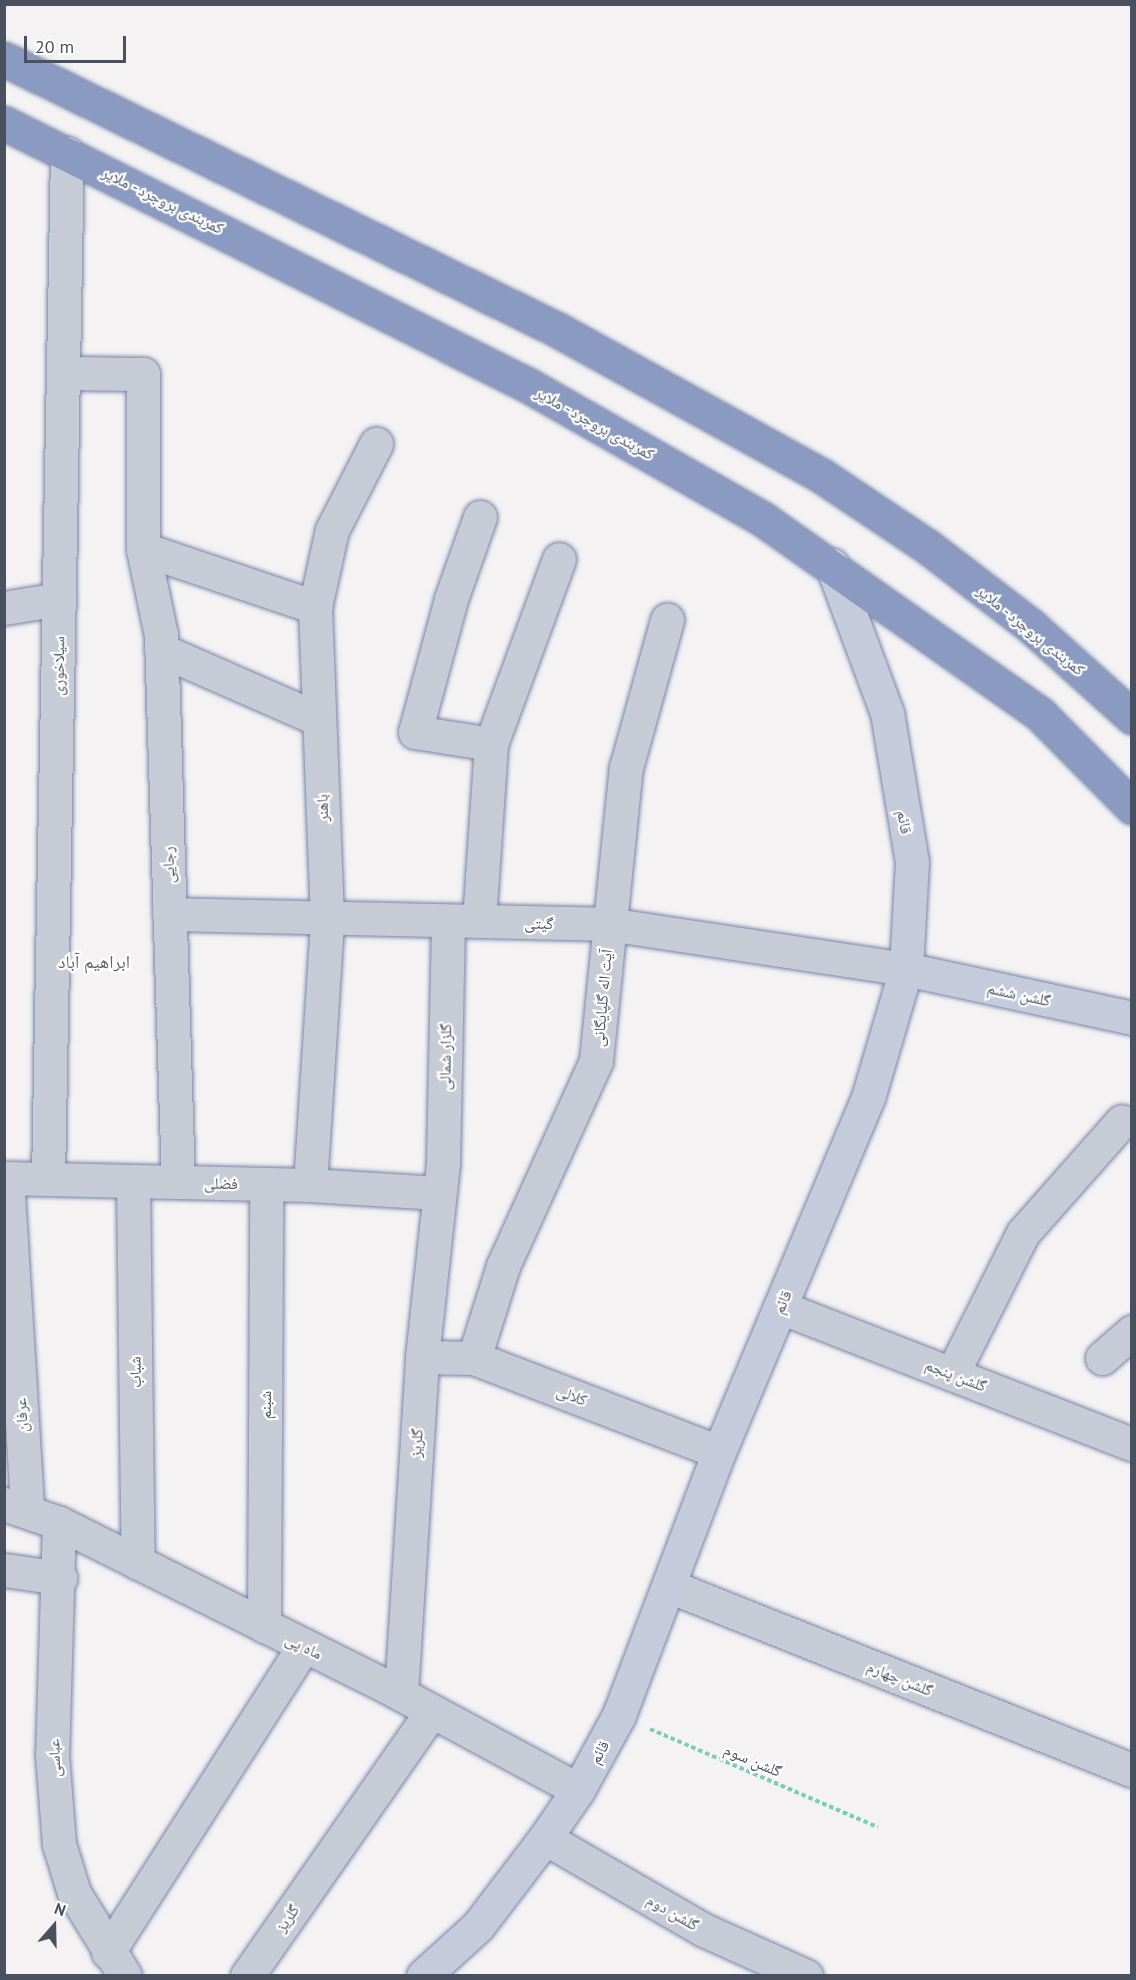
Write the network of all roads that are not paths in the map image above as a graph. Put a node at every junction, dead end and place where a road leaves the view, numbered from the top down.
1 (4, 59) edge
2 (4, 123) edge
3 (68, 153) junction
4 (63, 373) junction
5 (376, 444) dead end
6 (480, 517) dead end
7 (143, 549) junction
8 (559, 559) dead end
9 (832, 565) junction
10 (59, 599) junction
11 (315, 607) junction
12 (4, 608) edge
13 (667, 620) dead end
14 (161, 650) junction
15 (1131, 717) edge
16 (318, 718) junction
17 (491, 744) junction
18 (1131, 807) edge
19 (169, 914) junction
20 (327, 919) junction
21 (464, 921) junction
22 (608, 924) junction
23 (906, 969) junction
24 (1131, 1018) edge
25 (1122, 1121) dead end
26 (6, 1178) edge
27 (48, 1179) junction
28 (133, 1181) junction
29 (178, 1182) junction
30 (266, 1184) junction
31 (310, 1185) junction
32 (438, 1193) junction
33 (780, 1307) junction
34 (1131, 1332) edge
35 (422, 1356) junction
36 (474, 1358) junction
37 (1102, 1358) dead end
38 (952, 1374) junction
39 (1131, 1444) edge
40 (719, 1452) junction
41 (16, 1506) edge
42 (59, 1523) junction
43 (138, 1563) junction
44 (4, 1570) edge
45 (60, 1578) junction
46 (669, 1586) junction
47 (264, 1626) junction
48 (304, 1645) junction
49 (401, 1694) junction
50 (431, 1712) junction
51 (1131, 1770) edge
52 (578, 1790) junction
53 (545, 1838) junction
54 (116, 1964) edge
55 (247, 1976) edge
56 (423, 1976) edge
57 (806, 1976) edge

1 - 15 highway, کمربندی بروجرد - ملایر
2 - 3 highway, کمربندی بروجرد - ملایر
3 - 4 street, سیلاخوری
3 - 9 highway, کمربندی بروجرد - ملایر
4 - 7 street, رجایی
4 - 10 street, سیلاخوری
5 - 11 street, باهنر
6 - 17 street
7 - 11 street
7 - 14 street, رجایی
8 - 17 street, گلزار شمالی
9 - 18 highway, کمربندی بروجرد - ملایر
9 - 23 street, قائم
10 - 12 street
10 - 27 street, سیلاخوری
11 - 16 street, باهنر
13 - 22 street, آیت اله گلپایگانی
14 - 16 street
14 - 19 street, رجایی
16 - 20 street, باهنر
17 - 21 street, گلزار شمالی
19 - 20 street, گیتی
19 - 29 street, رجایی
20 - 21 street, گیتی
20 - 31 street, باهنر
21 - 22 street, گیتی
21 - 32 street, گلزار شمالی
22 - 23 street, گیتی
22 - 36 street, آیت اله گلپایگانی
23 - 24 street, گلشن ششم
23 - 33 street, قائم
25 - 38 street
26 - 27 street, فضلی
26 - 41 street, عرفان
27 - 28 street, فضلی
28 - 29 street, فضلی
28 - 43 street, شباب
29 - 30 street, فضلی
30 - 31 street, فضلی
30 - 47 street, شبنم
31 - 32 street, فضلی
32 - 35 street, گلریز
33 - 38 street, گلشن پنجم
33 - 40 street, قائم
34 - 37 street
35 - 36 street, کلالی
35 - 49 street, گلریز
36 - 40 street, کلالی
38 - 39 street, گلشن پنجم
40 - 46 street, قائم
41 - 42 street, ماه پی
42 - 43 street, ماه پی
42 - 45 street, عباسی
43 - 47 street, ماه پی
44 - 45 street
45 - 54 street, عباسی
46 - 51 street, گلشن چهارم
46 - 52 street, قائم
47 - 48 street, ماه پی
48 - 49 street, ماه پی
48 - 54 street
49 - 50 street, ماه پی
50 - 52 street, ماه پی
50 - 55 street, گلریز
52 - 53 street, قائم
53 - 56 street, قائم
53 - 57 street, گلشن دوم

